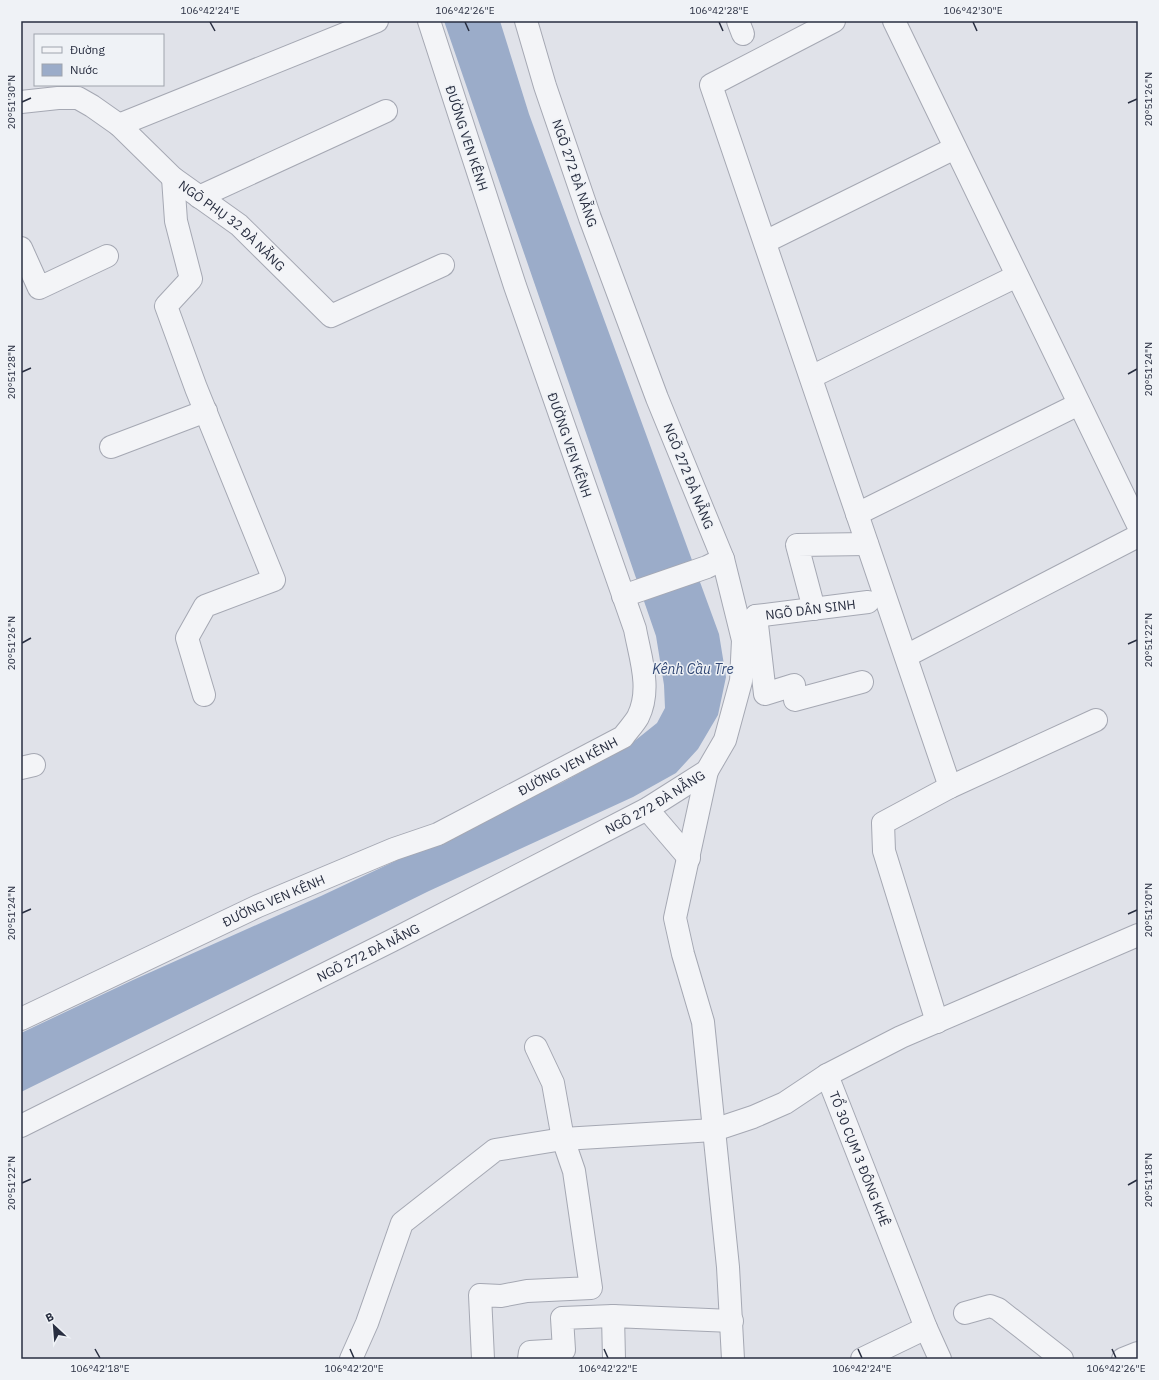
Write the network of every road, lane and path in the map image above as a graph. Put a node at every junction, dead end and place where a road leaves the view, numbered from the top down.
1 (377, 21) edge
2 (429, 21) edge
3 (526, 21) edge
4 (834, 21) edge
5 (894, 21) edge
6 (21, 102) edge
7 (386, 111) dead end
8 (119, 125) junction
9 (955, 148) junction
10 (173, 178) junction
11 (199, 197) junction
12 (765, 242) junction
13 (21, 248) edge
14 (107, 256) dead end
15 (443, 265) dead end
16 (1017, 276) junction
17 (811, 377) junction
18 (1079, 404) junction
19 (206, 411) junction
20 (111, 447) dead end
21 (857, 514) junction
22 (1138, 525) edge
23 (1138, 536) edge
24 (867, 544) junction
25 (715, 563) junction
26 (628, 595) junction
27 (868, 602) dead end
28 (814, 609) junction
29 (756, 616) junction
30 (743, 640) junction
31 (906, 656) junction
32 (862, 682) dead end
33 (204, 695) dead end
34 (1096, 720) dead end
35 (707, 771) junction
36 (950, 787) junction
37 (647, 809) junction
38 (689, 858) junction
39 (1138, 935) edge
40 (21, 1019) edge
41 (937, 1022) junction
42 (536, 1047) dead end
43 (827, 1075) junction
44 (21, 1126) edge
45 (714, 1130) junction
46 (563, 1139) junction
47 (965, 1313) dead end
48 (613, 1316) junction
49 (732, 1321) junction
50 (926, 1328) junction
51 (1138, 1353) edge
52 (351, 1359) edge
53 (483, 1359) edge
54 (530, 1359) edge
55 (614, 1359) edge
56 (733, 1359) edge
57 (862, 1359) edge
58 (940, 1359) edge
59 (1062, 1359) edge
60 (1123, 1359) edge

1 - 8 street
2 - 26 street, ĐƯỜNG VEN KÊNH
3 - 25 street, NGÕ 272 ĐÀ NẴNG
4 - 12 street
5 - 9 street
6 - 8 street, NGÕ PHỤ 32 ĐÀ NẴNG
7 - 11 street
8 - 10 street, NGÕ PHỤ 32 ĐÀ NẴNG
9 - 12 street
9 - 16 street
10 - 11 street, NGÕ PHỤ 32 ĐÀ NẴNG
10 - 19 street
11 - 15 street, NGÕ PHỤ 32 ĐÀ NẴNG
12 - 17 street
13 - 14 street
16 - 17 street
16 - 18 street
17 - 21 street
18 - 21 street
18 - 22 street
19 - 20 street
19 - 33 street
21 - 24 street
23 - 31 street
24 - 28 street
24 - 31 street
25 - 26 street
25 - 30 street, NGÕ 272 ĐÀ NẴNG
26 - 40 street, ĐƯỜNG VEN KÊNH
27 - 28 street, NGÕ DÂN SINH
28 - 29 street, NGÕ DÂN SINH
29 - 30 street, NGÕ DÂN SINH
29 - 32 street
30 - 35 street, NGÕ 272 ĐÀ NẴNG
31 - 36 street
34 - 36 street
35 - 37 street, NGÕ 272 ĐÀ NẴNG
35 - 38 street
36 - 41 street
37 - 38 street
37 - 44 street, NGÕ 272 ĐÀ NẴNG
38 - 45 street
39 - 41 street
41 - 43 street
42 - 46 street
43 - 45 street, TỔ 30 CỤM 3 ĐÔNG KHÊ
43 - 50 street, TỔ 30 CỤM 3 ĐÔNG KHÊ
45 - 46 street, TỔ 30 CỤM 3 ĐÔNG KHÊ
45 - 49 street
46 - 52 street, TỔ 30 CỤM 3 ĐÔNG KHÊ
46 - 53 street
47 - 59 street
48 - 49 street
48 - 54 street
48 - 55 street
49 - 56 street
50 - 57 street
50 - 58 street, TỔ 30 CỤM 3 ĐÔNG KHÊ
51 - 60 street

